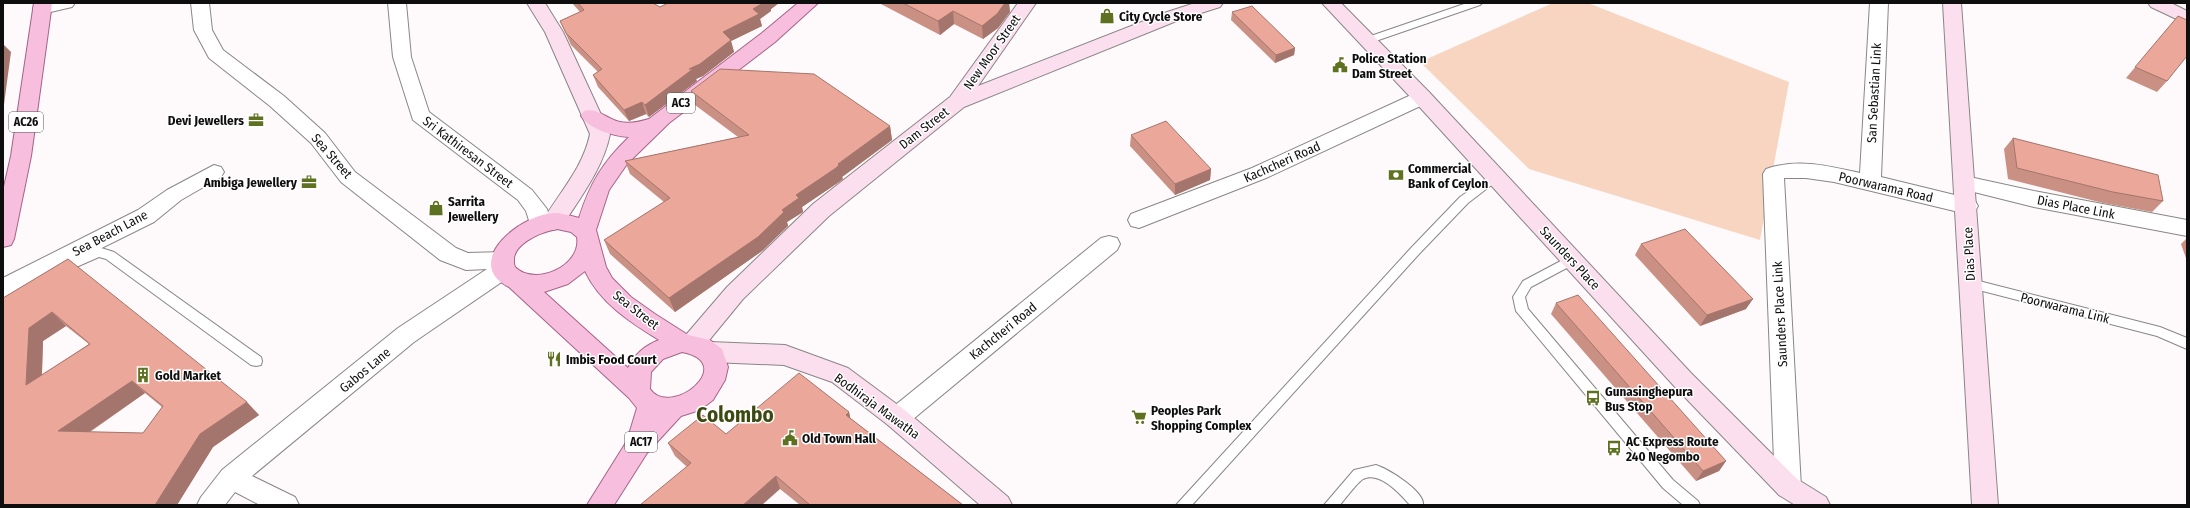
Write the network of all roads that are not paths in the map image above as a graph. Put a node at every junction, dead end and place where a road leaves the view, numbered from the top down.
1 (66, 3) edge
2 (200, 3) edge
3 (398, 3) edge
4 (536, 3) edge
5 (809, 3) edge
6 (1027, 3) edge
7 (1214, 3) edge
8 (1331, 3) edge
9 (1477, 3) edge
10 (1879, 3) edge
11 (1952, 3) edge
12 (2157, 3) edge
13 (42, 5) edge
14 (2187, 18) edge
15 (1366, 41) junction
16 (1422, 97) junction
17 (958, 102) junction
18 (592, 116) junction
19 (655, 124) junction
20 (1804, 170) joint
21 (214, 172) dead end
22 (1494, 177) junction
23 (1870, 182) junction
24 (1965, 183) junction
25 (1966, 206) junction
26 (1139, 220) dead end
27 (547, 223) junction
28 (2187, 228) edge
29 (3, 239) edge
30 (587, 239) junction
31 (1109, 244) dead end
32 (1572, 260) junction
33 (508, 270) junction
34 (1971, 284) junction
35 (3, 288) edge
36 (3, 297) edge
37 (2187, 344) edge
38 (695, 346) junction
39 (256, 362) dead end
40 (653, 401) junction
41 (897, 418) junction
42 (231, 478) junction
43 (1788, 487) junction
44 (1417, 504) edge
45 (210, 505) edge
46 (286, 505) edge
47 (600, 505) edge
48 (999, 505) edge
49 (1183, 505) edge
50 (1331, 505) edge
51 (1693, 505) edge
52 (1817, 505) edge
53 (1985, 505) edge

1 - 13 street
2 - 33 street, Sea Street
3 - 27 street, Sri Kathiresan Street
4 - 18 street
5 - 19 main road, AC3
6 - 17 street, New Moor Street
7 - 17 street, Dam Street
8 - 15 street, Saunders Place
9 - 15 lane
10 - 23 street, San Sebastian Link
11 - 24 street, Dias Place
12 - 14 street
13 - 29 main road, AC26
15 - 16 street, Saunders Place
16 - 22 street, Saunders Place
16 - 26 street, Kachcheri Road
17 - 38 street, Dam Street
18 - 19 main road
18 - 27 street
19 - 30 main road, AC3
20 - 23 street, Poorwarama Road
20 - 43 street, Saunders Place Link
21 - 35 street, Sea Beach Lane
22 - 32 street, Saunders Place
22 - 49 lane
23 - 25 street, Poorwarama Road
24 - 25 street, Dias Place
24 - 28 street, Dias Place Link
25 - 34 street, Dias Place
27 - 30 main road
27 - 33 main road
30 - 33 main road
30 - 38 main road, Sea Street
31 - 41 street, Kachcheri Road
32 - 43 street, Saunders Place
32 - 51 lane
33 - 40 main road
33 - 42 street, Gabos Lane
34 - 37 lane, Poorwarama Link
34 - 53 street, Dias Place
36 - 39 lane
38 - 40 main road
38 - 40 main road
38 - 41 street, Bodhiraja Mawatha
40 - 47 main road, AC17
41 - 48 street, Bodhiraja Mawatha
42 - 45 street, Gabos Lane
42 - 46 street
43 - 52 street, Saunders Place
44 - 50 lane

